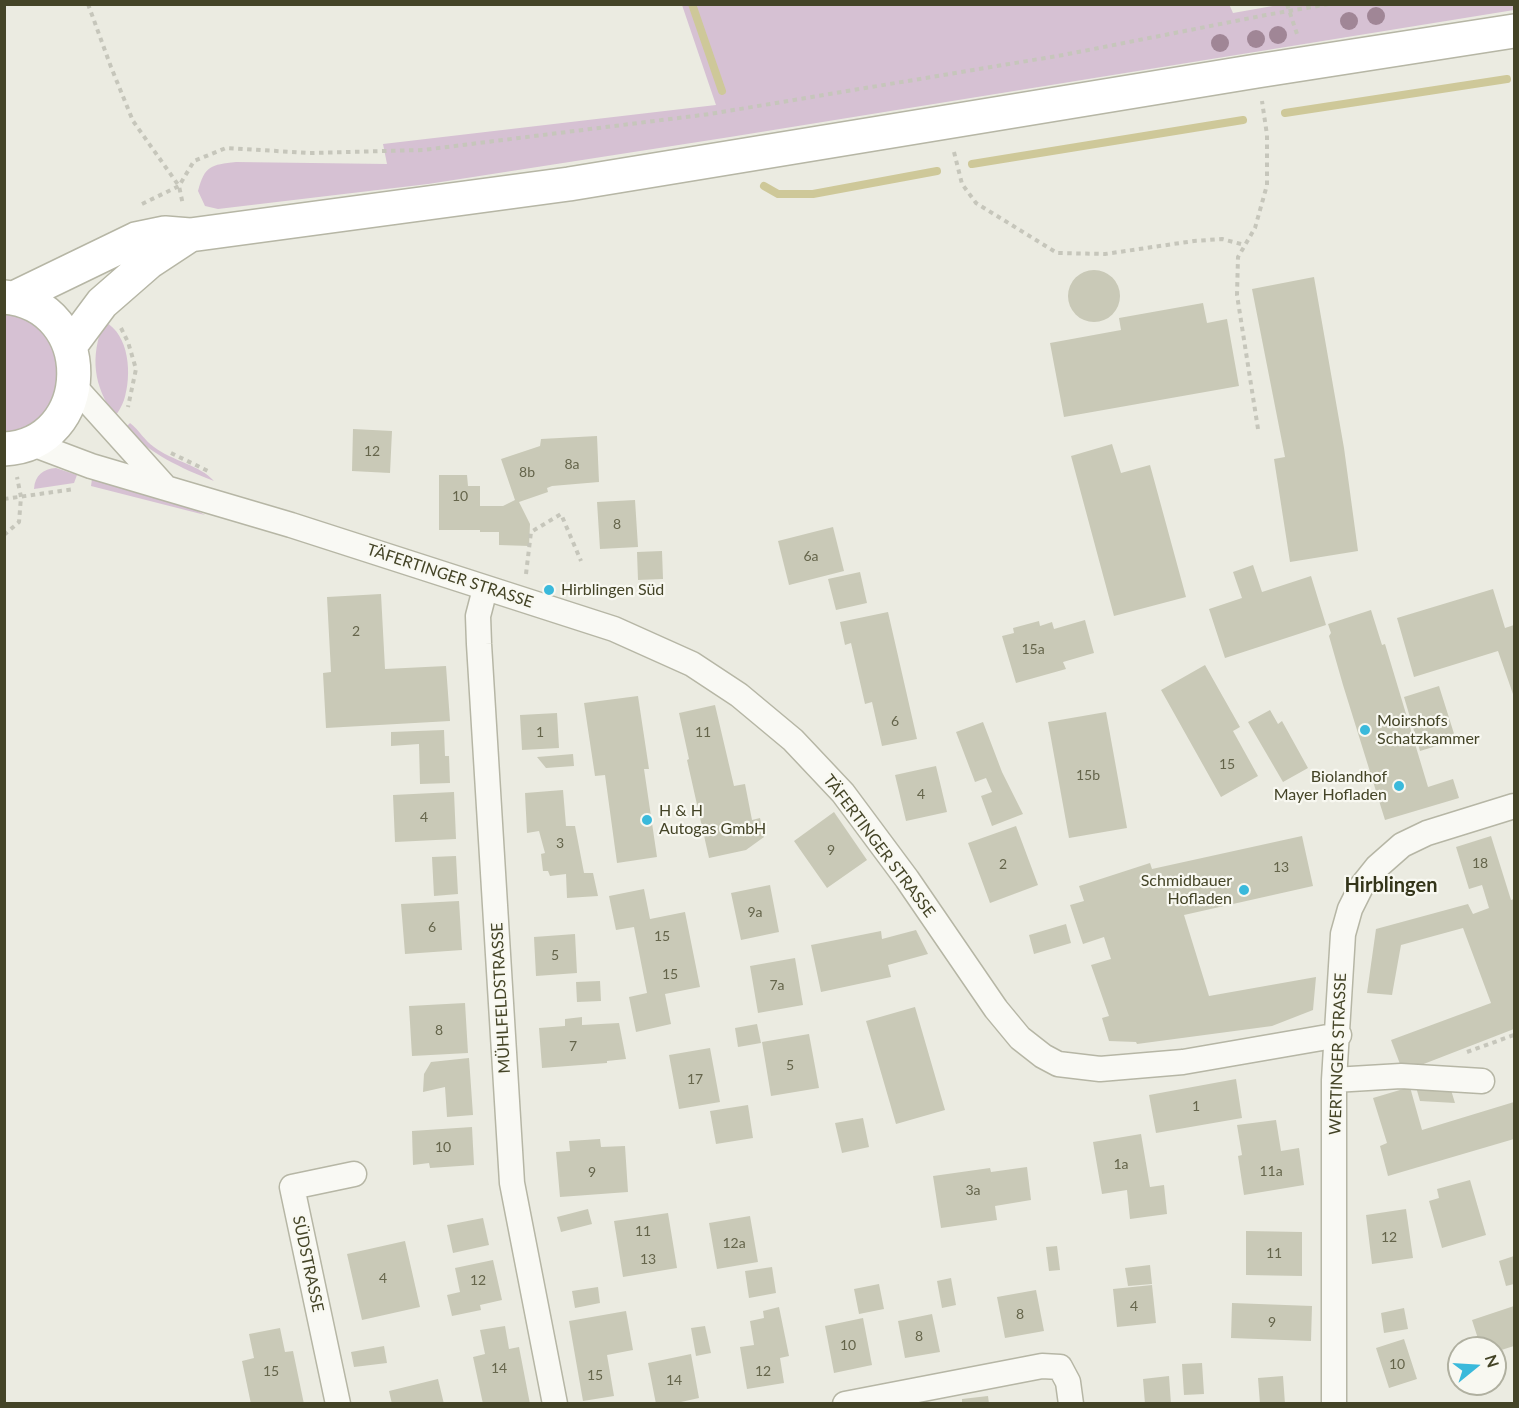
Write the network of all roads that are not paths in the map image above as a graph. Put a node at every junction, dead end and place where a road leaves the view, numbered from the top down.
1 (1515, 31) edge
2 (190, 235) junction
3 (9, 298) edge
4 (70, 346) junction
5 (74, 386) junction
6 (16, 447) edge
7 (166, 488) junction
8 (485, 589) junction
9 (1515, 806) edge
10 (1339, 1035) junction
11 (1334, 1080) junction
12 (1482, 1081) dead end
13 (354, 1174) dead end
14 (338, 1404) edge
15 (555, 1404) edge
16 (844, 1404) edge
17 (1071, 1404) edge
18 (1334, 1404) edge

1 - 2 main road
2 - 3 main road
2 - 4 main road
3 - 4 main road
4 - 5 main road
5 - 6 main road
5 - 7 street
6 - 7 street, TÄFERTINGER STRASSE
7 - 8 street, TÄFERTINGER STRASSE
8 - 10 street, TÄFERTINGER STRASSE
8 - 15 street, MÜHLFELDSTRASSE
9 - 10 street, WERTINGER STRASSE
10 - 11 street, WERTINGER STRASSE
11 - 12 street
11 - 18 street, WERTINGER STRASSE
13 - 14 street, SÜDSTRASSE
16 - 17 street

